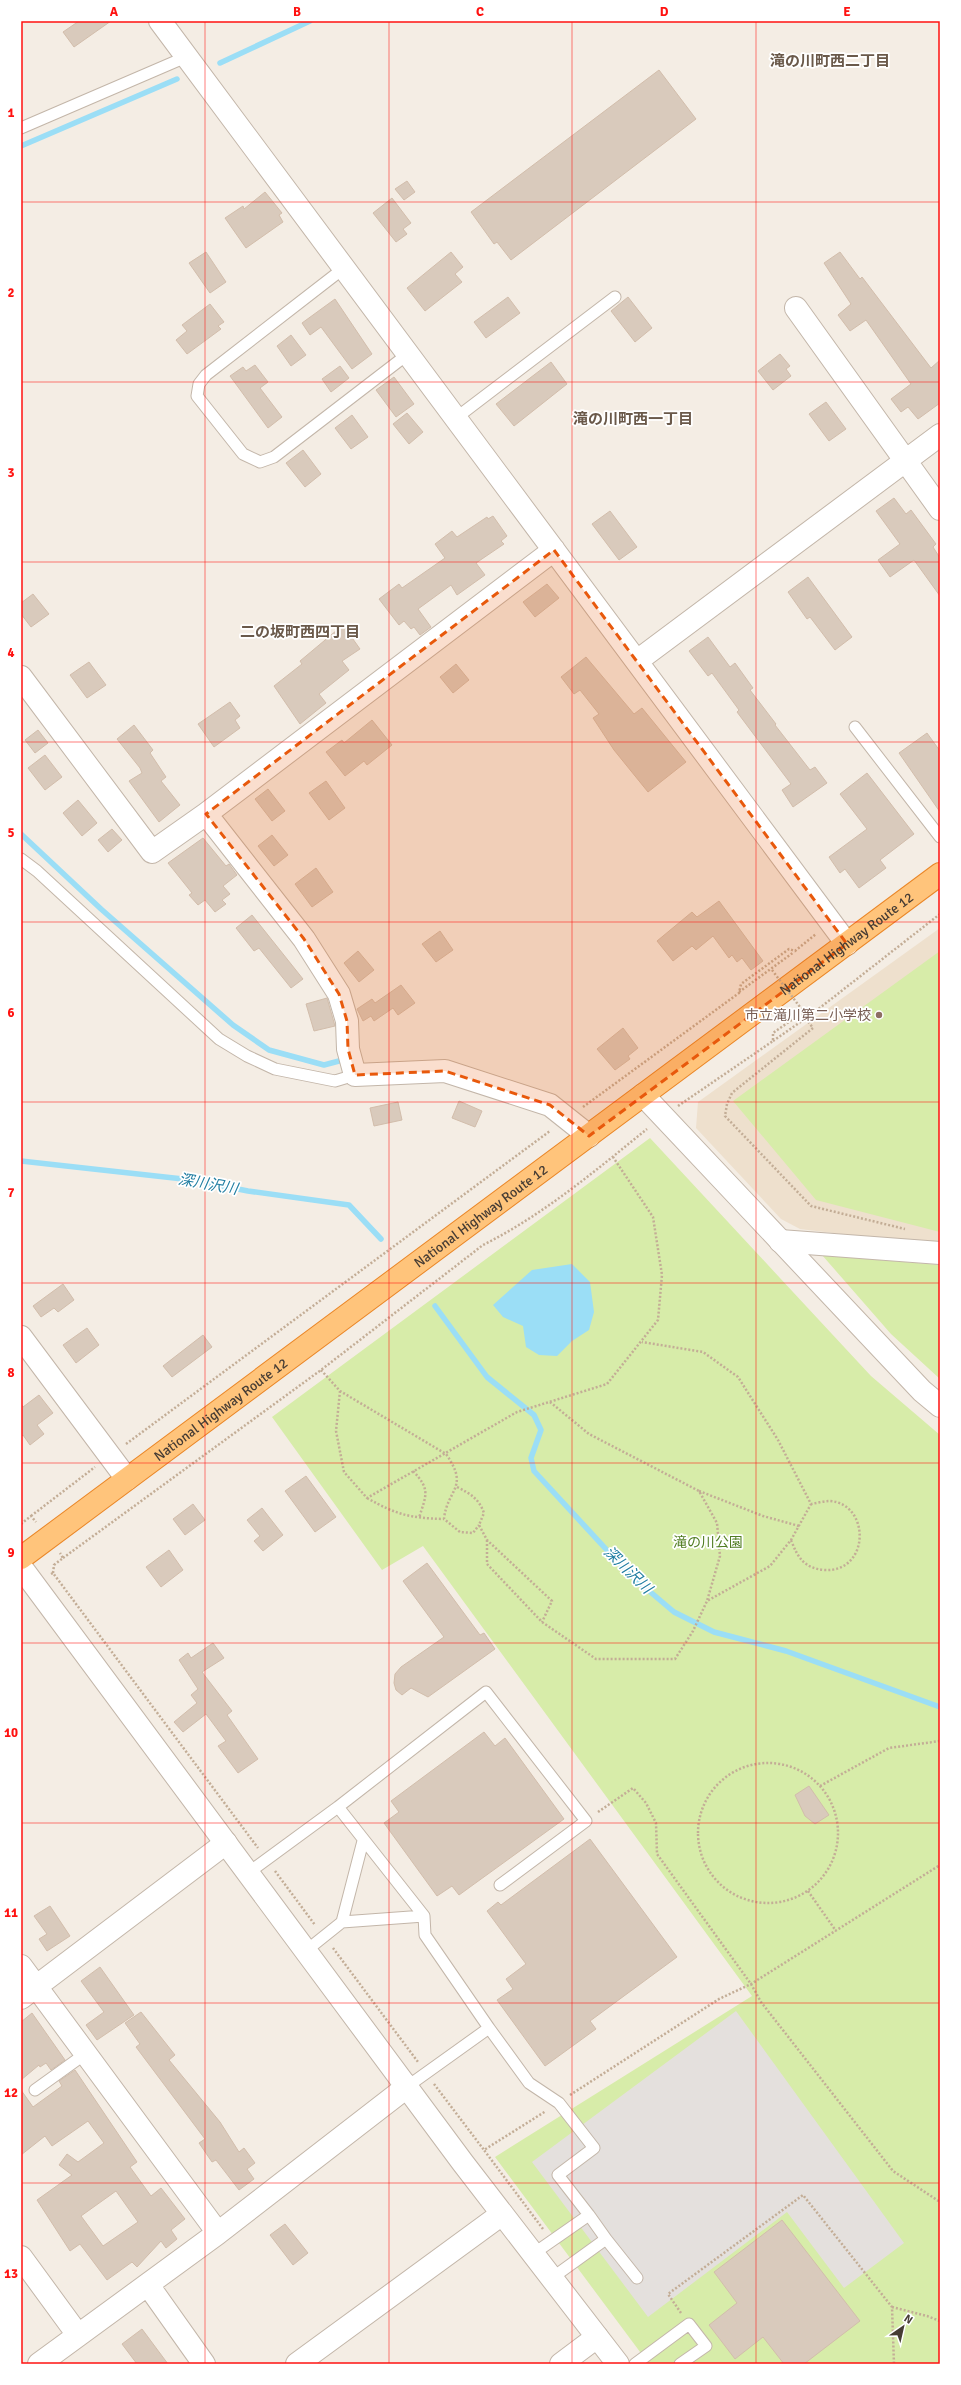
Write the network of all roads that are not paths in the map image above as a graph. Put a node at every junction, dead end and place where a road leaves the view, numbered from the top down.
1 (160, 21) edge
2 (186, 57) junction
3 (21, 128) edge
4 (344, 268) junction
5 (616, 297) dead end
6 (796, 308) dead end
7 (408, 354) junction
8 (456, 418) junction
9 (940, 435) edge
10 (904, 462) junction
11 (940, 509) edge
12 (554, 550) junction
13 (637, 661) junction
14 (21, 677) edge
15 (855, 727) dead end
16 (206, 814) junction
17 (940, 837) edge
18 (21, 859) edge
19 (940, 874) edge
20 (847, 944) junction
21 (355, 1075) junction
22 (643, 1095) junction
23 (589, 1136) junction
24 (780, 1241) junction
25 (940, 1253) edge
26 (21, 1337) edge
27 (940, 1406) edge
28 (127, 1479) junction
29 (21, 1558) edge
30 (21, 1567) edge
31 (338, 1807) junction
32 (363, 1841) junction
33 (226, 1843) junction
34 (248, 1873) junction
35 (500, 1884) dead end
36 (424, 1916) junction
37 (342, 1922) junction
38 (307, 1950) junction
39 (21, 1966) edge
40 (29, 1992) edge
41 (490, 2028) junction
42 (85, 2054) junction
43 (408, 2086) junction
44 (35, 2090) dead end
45 (502, 2214) junction
46 (589, 2215) junction
47 (218, 2233) junction
48 (606, 2239) junction
49 (533, 2254) junction
50 (21, 2257) edge
51 (552, 2278) junction
52 (637, 2278) dead end
53 (148, 2285) junction
54 (78, 2335) junction
55 (597, 2337) junction
56 (39, 2364) edge
57 (204, 2364) edge
58 (297, 2364) edge
59 (561, 2364) edge
60 (618, 2364) edge
61 (635, 2364) edge
62 (680, 2364) edge

1 - 2 street
2 - 3 lane
2 - 4 street
4 - 7 street
4 - 7 lane
5 - 8 lane
6 - 10 street
7 - 8 street
8 - 12 street
9 - 10 street
10 - 11 street
10 - 13 street
12 - 13 street
12 - 16 street
13 - 20 street
14 - 16 street
15 - 17 lane
16 - 21 street
18 - 21 lane
19 - 20 highway, National Highway Route 12
20 - 22 highway, National Highway Route 12
21 - 23 street
22 - 23 highway, National Highway Route 12
22 - 24 street
23 - 28 highway, National Highway Route 12
24 - 25 street
24 - 27 street
26 - 28 street
28 - 29 highway, National Highway Route 12
30 - 33 street
31 - 32 lane
31 - 34 lane
31 - 35 lane
32 - 36 lane
32 - 37 lane
33 - 34 street
33 - 40 street
34 - 38 street
36 - 37 lane
36 - 41 lane
37 - 38 lane
38 - 43 street
39 - 40 street
40 - 42 street
41 - 43 lane
41 - 46 lane
42 - 44 lane
42 - 47 street
43 - 45 street
43 - 47 street
45 - 49 street
45 - 58 street
46 - 48 lane
46 - 49 lane
47 - 53 street
48 - 51 lane
48 - 52 lane
49 - 51 street
50 - 54 street
51 - 55 street
53 - 54 street
53 - 57 street
54 - 56 street
55 - 59 street
55 - 60 street
61 - 62 lane

